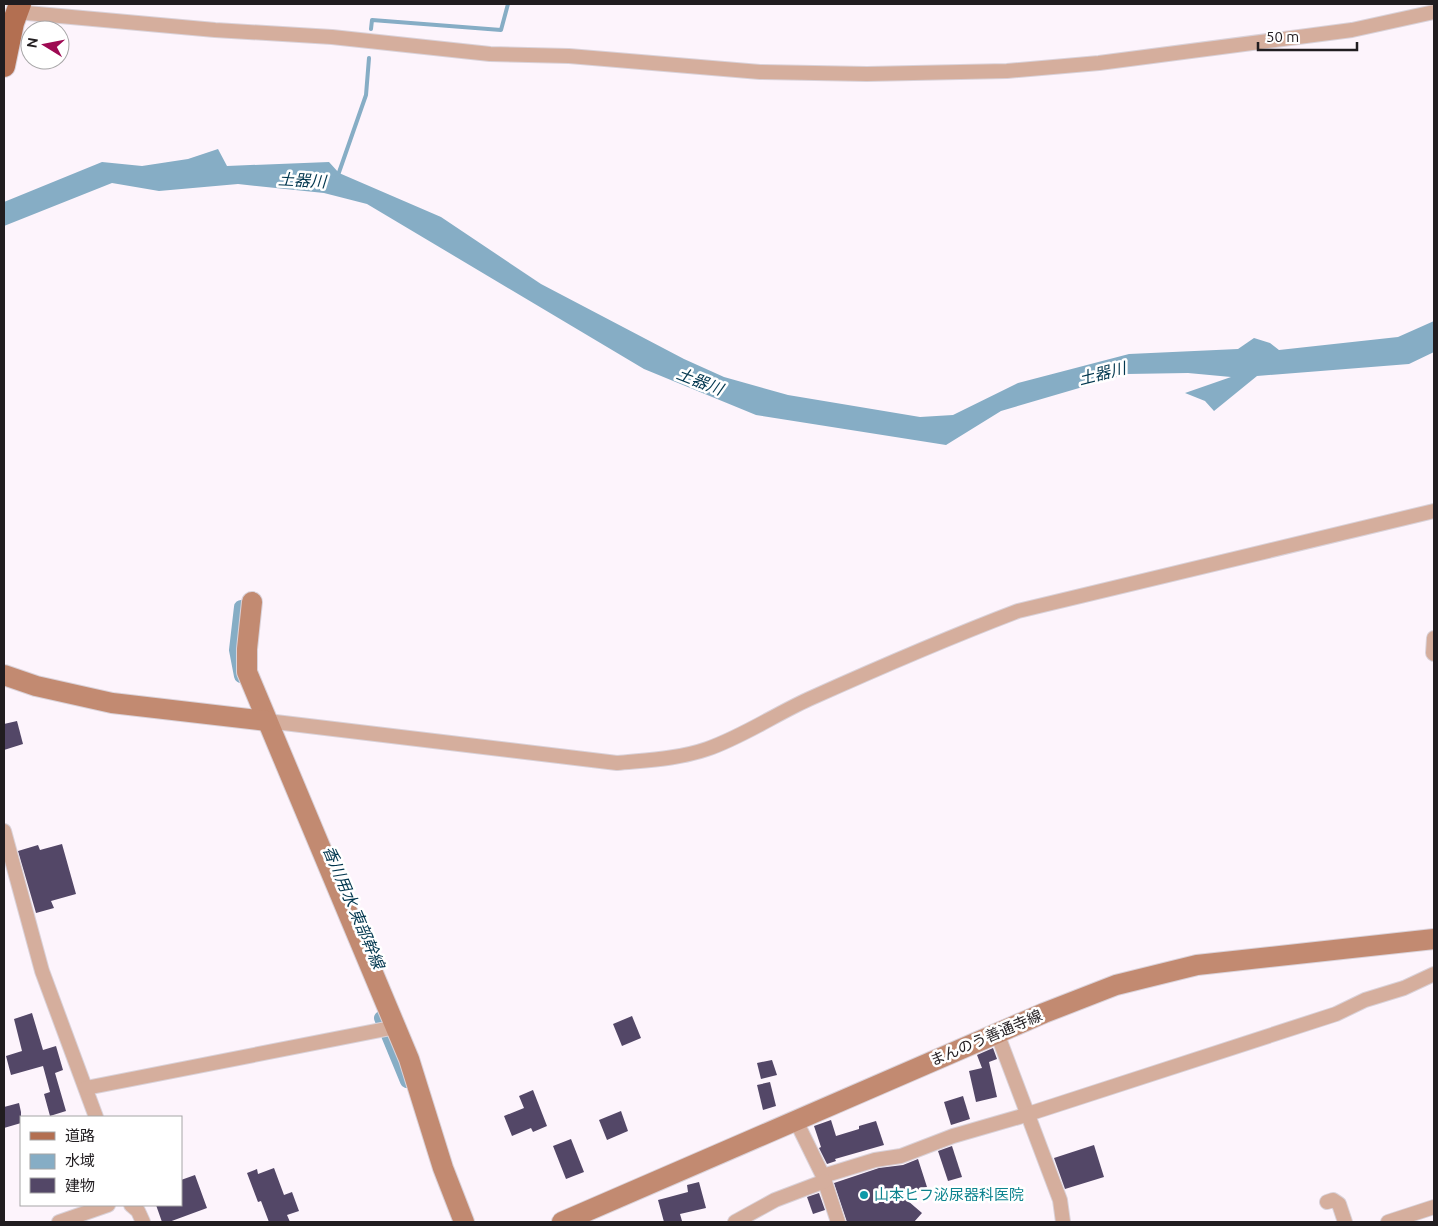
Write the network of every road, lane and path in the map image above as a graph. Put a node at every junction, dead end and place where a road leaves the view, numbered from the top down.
1 (1434, 12) edge
2 (16, 13) edge
3 (4, 66) edge
4 (1434, 511) edge
5 (252, 602) dead end
6 (1434, 638) edge
7 (1434, 654) edge
8 (4, 675) edge
9 (267, 721) junction
10 (4, 831) edge
11 (1434, 939) edge
12 (1434, 974) edge
13 (396, 1027) junction
14 (997, 1033) junction
15 (86, 1088) junction
16 (1028, 1114) junction
17 (96, 1116) edge
18 (796, 1120) junction
19 (824, 1179) junction
20 (1327, 1202) dead end
21 (105, 1206) edge
22 (132, 1206) edge
23 (1434, 1207) edge
24 (1415, 1218) edge
25 (59, 1222) edge
26 (143, 1222) edge
27 (464, 1222) edge
28 (562, 1222) edge
29 (735, 1222) edge
30 (838, 1222) edge
31 (1063, 1222) edge
32 (1345, 1222) edge
33 (1388, 1222) edge

1 - 2 street
2 - 3 main road
4 - 9 street
5 - 9 street
6 - 7 street
8 - 9 street
9 - 13 street
10 - 15 street
11 - 14 street, まんのう善通寺線
12 - 16 street
13 - 15 street
13 - 27 street
14 - 16 street
14 - 18 street, まんのう善通寺線
15 - 17 street
16 - 19 street
16 - 31 street
18 - 19 street
18 - 28 street, まんのう善通寺線
19 - 29 street
19 - 30 street
20 - 32 street
21 - 25 street
22 - 26 street
23 - 24 street
24 - 33 street

